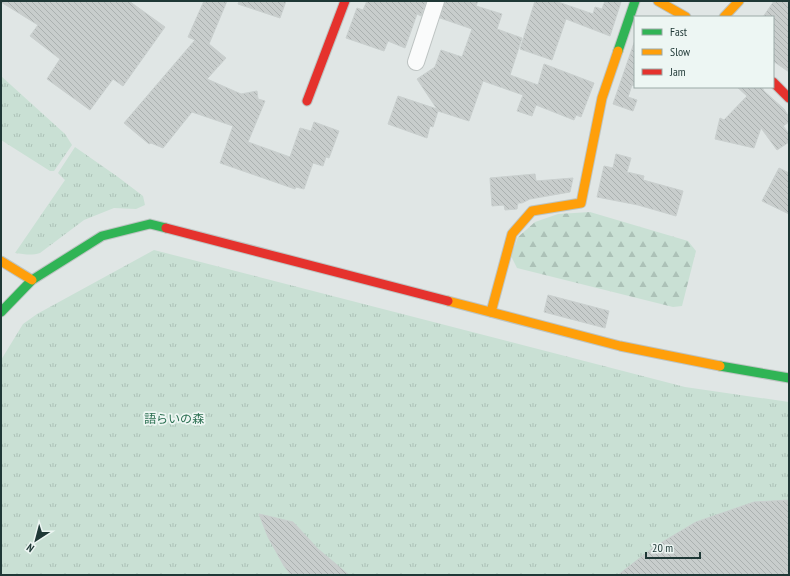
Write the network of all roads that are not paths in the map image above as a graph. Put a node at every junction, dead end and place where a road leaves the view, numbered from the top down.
1 (344, 1) edge
2 (436, 1) edge
3 (635, 1) edge
4 (658, 1) edge
5 (739, 1) edge
6 (684, 16) edge
7 (725, 16) edge
8 (416, 62) dead end
9 (774, 83) edge
10 (789, 98) edge
11 (307, 101) dead end
12 (1, 261) edge
13 (32, 280) junction
14 (1, 312) edge
15 (491, 312) junction
16 (789, 378) edge

1 - 11 street
2 - 8 street
3 - 15 street
4 - 6 street
5 - 7 street
9 - 10 street
12 - 13 street
13 - 14 street
13 - 15 street
15 - 16 street

